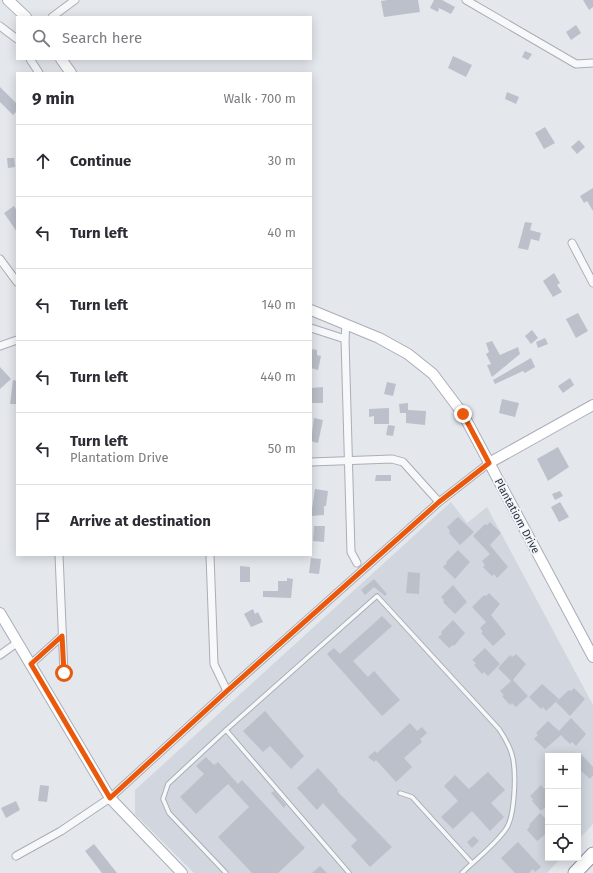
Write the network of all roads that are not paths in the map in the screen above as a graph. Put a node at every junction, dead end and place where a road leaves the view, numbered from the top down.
1 (8, 0) edge
2 (75, 0) edge
3 (466, 0) edge
4 (25, 16) edge
5 (53, 16) edge
6 (0, 26) edge
7 (16, 38) edge
8 (31, 60) edge
9 (62, 60) edge
10 (593, 63) edge
11 (38, 72) edge
12 (70, 72) edge
13 (572, 243) dead end
14 (0, 259) edge
15 (16, 281) edge
16 (593, 282) edge
17 (312, 310) edge
18 (346, 324) junction
19 (312, 328) edge
20 (345, 339) junction
21 (16, 340) edge
22 (0, 346) edge
23 (593, 405) edge
24 (349, 461) junction
25 (312, 462) edge
26 (489, 463) junction
27 (439, 502) junction
28 (59, 556) edge
29 (210, 556) edge
30 (356, 563) dead end
31 (0, 613) edge
32 (62, 636) junction
33 (18, 642) junction
34 (0, 655) edge
35 (593, 658) edge
36 (31, 664) junction
37 (64, 673) dead end
38 (227, 691) junction
39 (226, 730) junction
40 (400, 793) dead end
41 (110, 798) junction
42 (593, 854) edge
43 (16, 856) dead end
44 (472, 863) junction
45 (182, 873) edge
46 (226, 873) edge
47 (349, 873) edge
48 (462, 873) edge
49 (575, 873) edge

1 - 4 street
2 - 5 street
3 - 10 street
6 - 7 street
8 - 11 street
9 - 12 street
13 - 16 street
14 - 15 street
17 - 18 street, Plantatiom Drive
18 - 20 street
18 - 26 street, Plantatiom Drive
19 - 20 street
20 - 24 street
21 - 22 street
23 - 26 street
24 - 25 street
24 - 27 street
24 - 30 street
26 - 27 street
26 - 35 street, Plantatiom Drive
27 - 38 street
28 - 32 street
29 - 38 street
31 - 33 street
32 - 36 street
32 - 37 street
33 - 34 street
33 - 36 street
36 - 41 street
38 - 41 street
39 - 44 lane
39 - 46 lane
39 - 47 lane
40 - 44 lane
41 - 43 street
41 - 45 street
42 - 49 highway
44 - 48 lane

